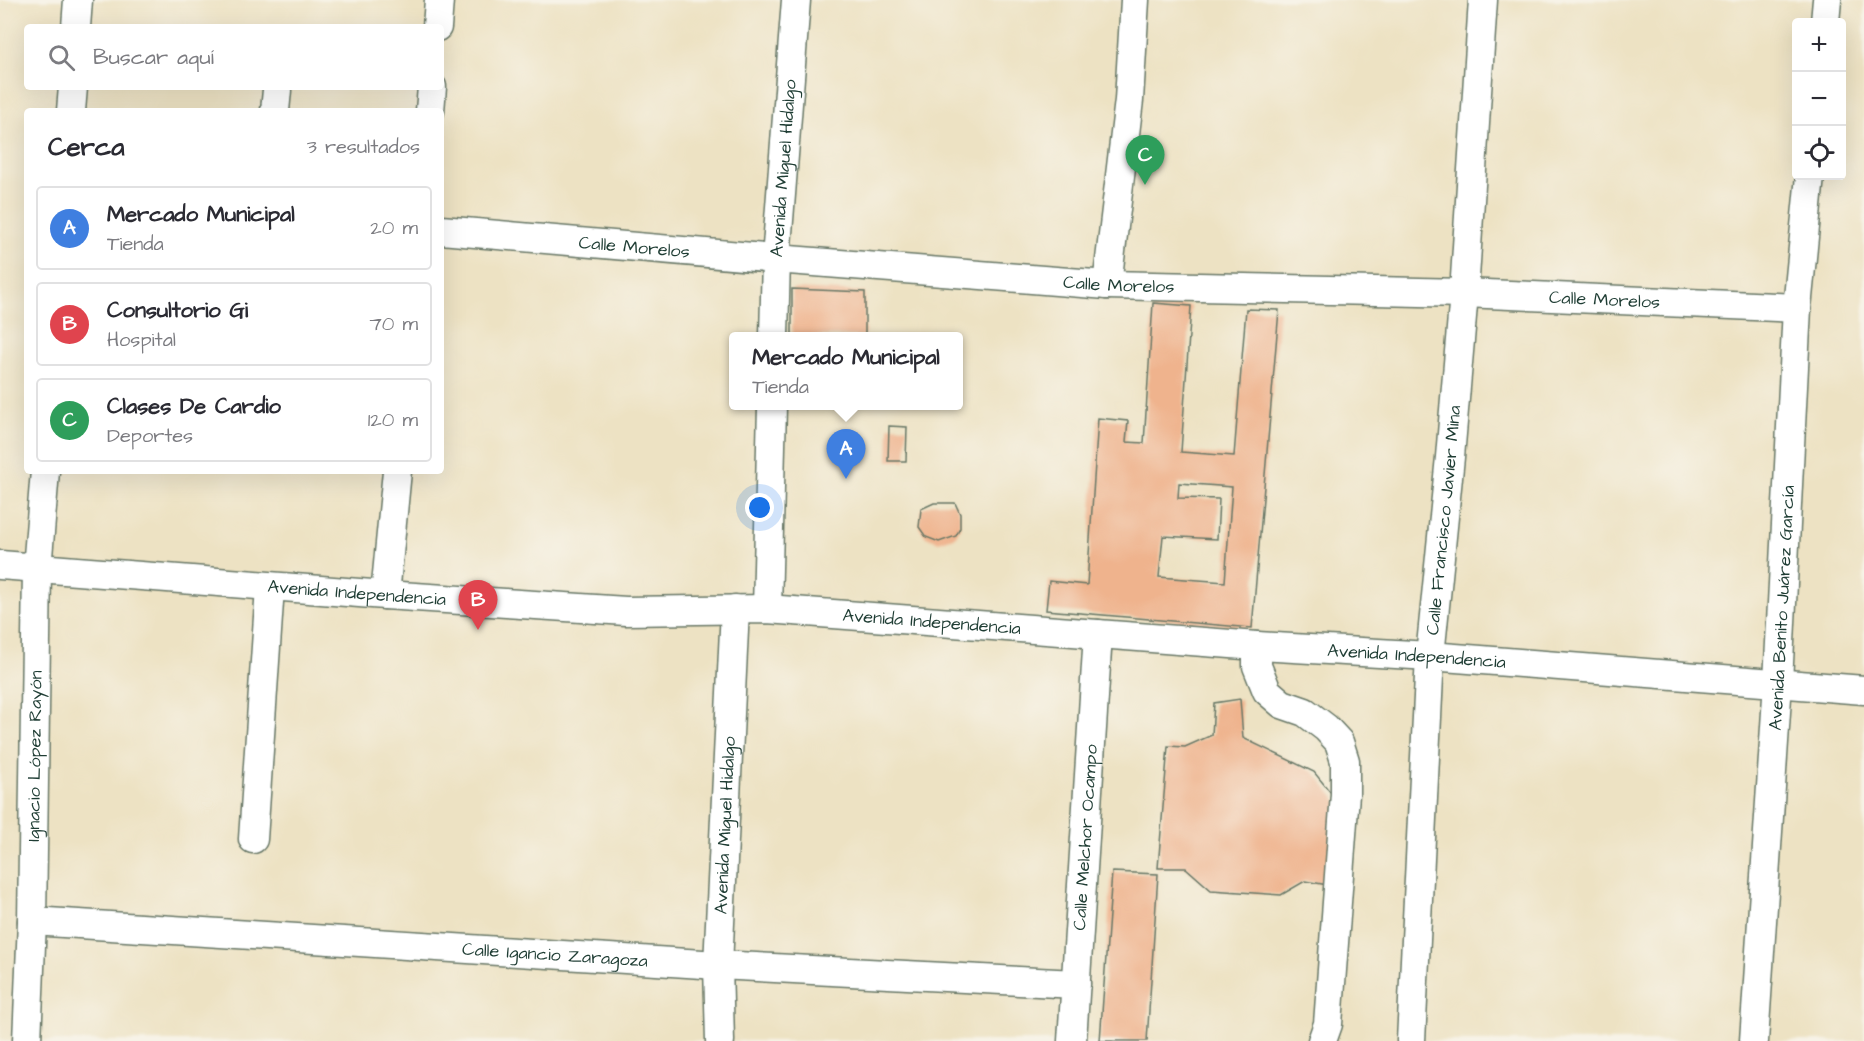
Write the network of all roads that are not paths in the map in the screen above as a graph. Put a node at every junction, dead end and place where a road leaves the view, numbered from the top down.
1 (78, 0) edge
2 (439, 0) edge
3 (796, 0) edge
4 (1135, 0) edge
5 (1483, 0) edge
6 (1827, 0) edge
7 (1825, 18) edge
8 (76, 24) edge
9 (437, 24) edge
10 (73, 90) edge
11 (432, 90) edge
12 (71, 108) edge
13 (430, 108) edge
14 (1810, 180) edge
15 (444, 230) edge
16 (776, 259) junction
17 (1107, 285) junction
18 (1464, 293) junction
19 (1797, 308) junction
20 (774, 332) edge
21 (772, 410) edge
22 (45, 474) edge
23 (397, 474) edge
24 (0, 565) edge
25 (37, 569) junction
26 (270, 587) junction
27 (385, 595) junction
28 (735, 609) junction
29 (767, 609) junction
30 (1098, 633) junction
31 (1257, 646) junction
32 (1430, 656) junction
33 (1778, 682) junction
34 (1864, 690) edge
35 (253, 839) dead end
36 (32, 921) junction
37 (718, 965) junction
38 (1076, 984) junction
39 (27, 1041) edge
40 (720, 1041) edge
41 (1072, 1041) edge
42 (1322, 1041) edge
43 (1411, 1041) edge
44 (1754, 1041) edge

1 - 8 street
2 - 9 street
3 - 16 street, Avenida Miguel Hidalgo
4 - 17 street
5 - 18 street, Calle Francisco Javier Mina
6 - 7 street
10 - 12 street
11 - 13 street
14 - 19 street, Avenida Benito Juárez García
15 - 16 street, Calle Morelos
16 - 17 street, Calle Morelos
16 - 20 street, Avenida Miguel Hidalgo
17 - 18 street, Calle Morelos
18 - 19 street, Calle Morelos
18 - 32 street, Calle Francisco Javier Mina
19 - 33 street, Avenida Benito Juárez García
21 - 29 street
22 - 25 street, Ignacio López Rayón
23 - 27 street
24 - 25 street, Avenida Independencia
25 - 26 street, Avenida Independencia
25 - 36 street, Ignacio López Rayón
26 - 27 street, Avenida Independencia
26 - 35 street
27 - 28 street, Avenida Independencia
28 - 29 street, Avenida Independencia
28 - 37 street, Avenida Miguel Hidalgo
29 - 30 street, Avenida Independencia
30 - 31 street, Avenida Independencia
30 - 38 street, Calle Melchor Ocampo
31 - 32 street, Avenida Independencia
31 - 42 street
32 - 33 street, Avenida Independencia
32 - 43 street, Calle Francisco Javier Mina
33 - 34 street, Avenida Independencia
33 - 44 street, Avenida Benito Juárez García
36 - 37 street, Calle Igancio Zaragoza
36 - 39 street, Ignacio López Rayón
37 - 38 street, Calle Igancio Zaragoza
37 - 40 street, Avenida Miguel Hidalgo
38 - 41 street, Calle Melchor Ocampo

